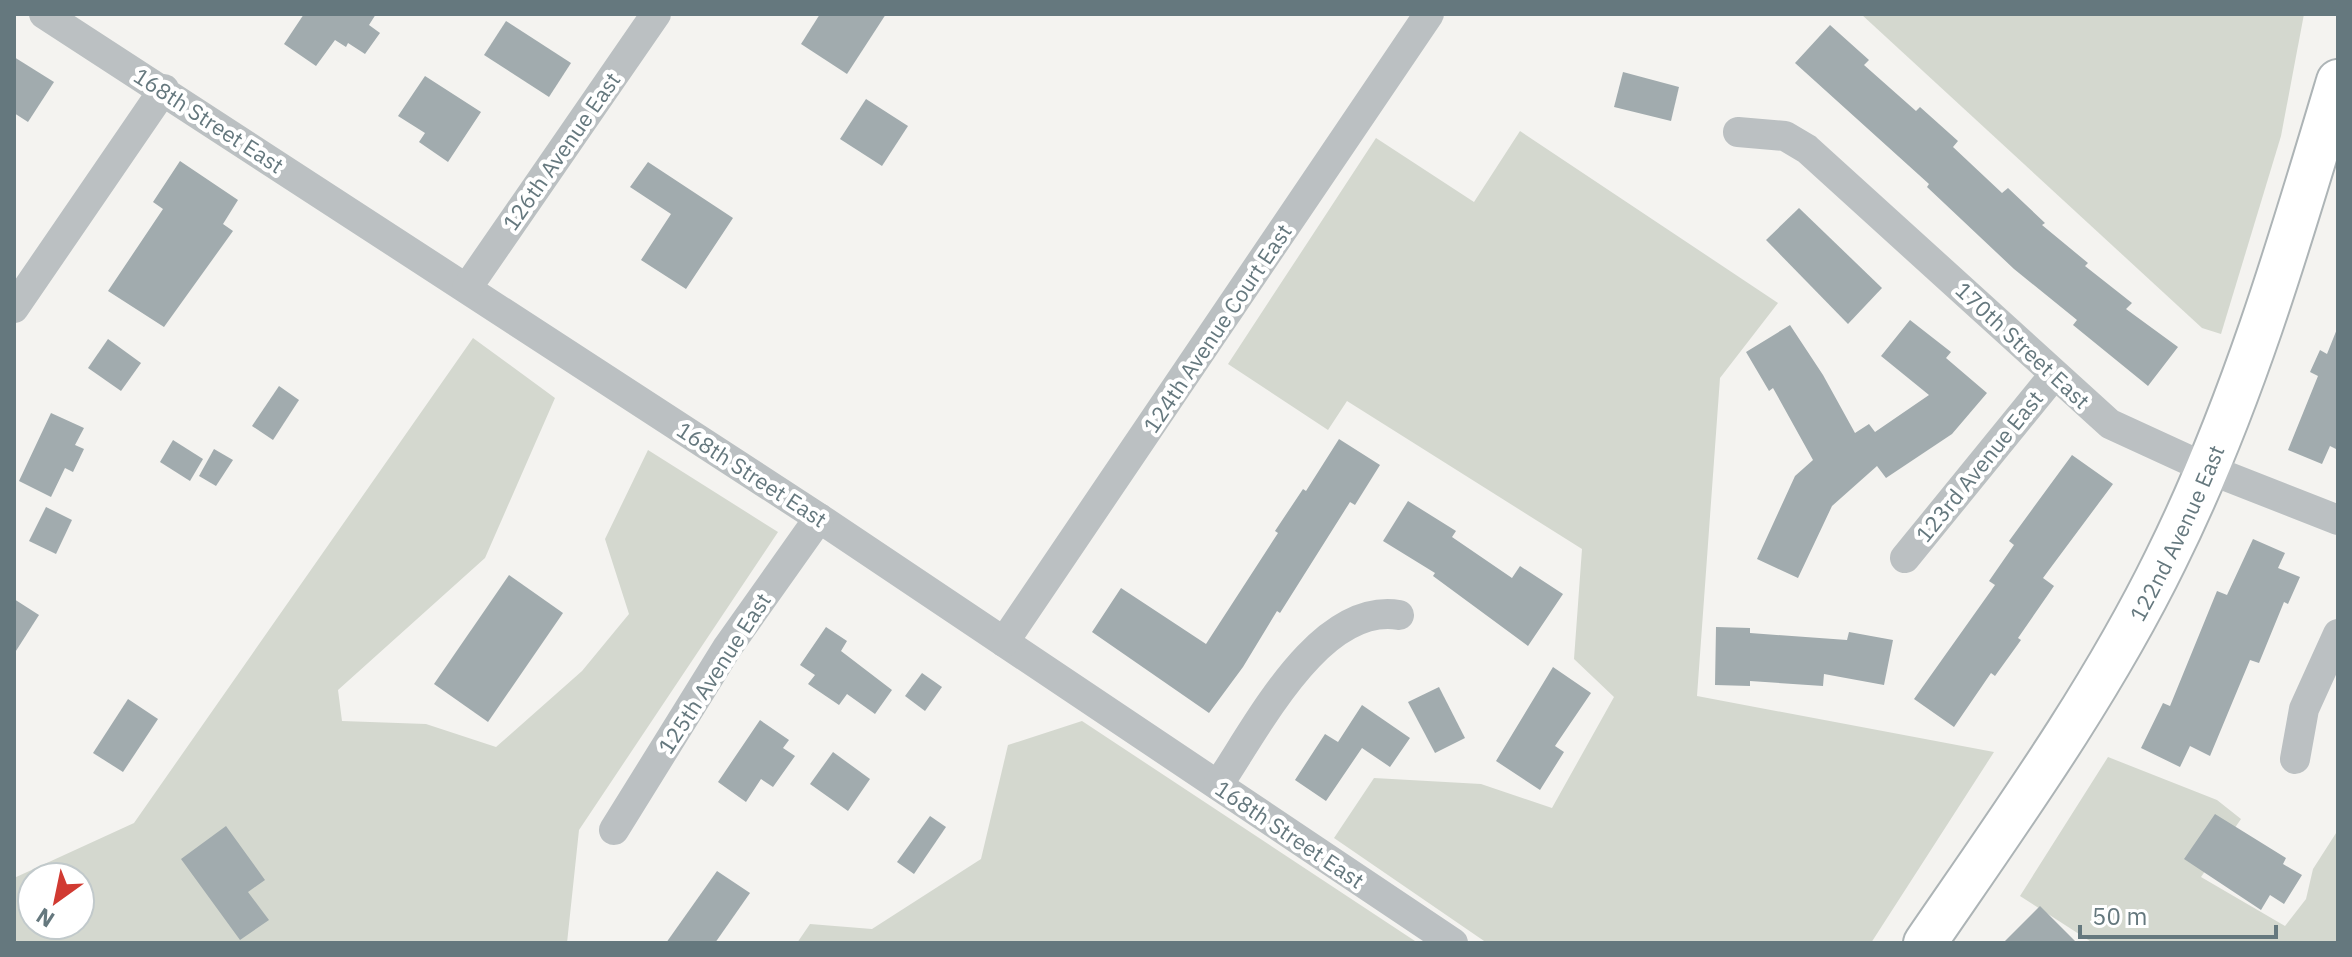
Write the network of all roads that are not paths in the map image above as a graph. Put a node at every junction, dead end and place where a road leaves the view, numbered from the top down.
1 (44, 14) edge
2 (656, 14) edge
3 (1429, 14) edge
4 (2338, 81) edge
5 (164, 89) junction
6 (1738, 132) dead end
7 (467, 288) junction
8 (14, 308) edge
9 (2054, 375) junction
10 (2208, 469) junction
11 (819, 518) junction
12 (2338, 520) edge
13 (1905, 558) dead end
14 (1399, 615) dead end
15 (2338, 634) edge
16 (1004, 642) junction
17 (2295, 759) dead end
18 (1218, 785) junction
19 (614, 830) dead end
20 (1453, 943) edge
21 (1925, 943) edge

1 - 5 street, 168th Street East
2 - 7 street, 126th Avenue East
3 - 16 street, 124th Avenue Court East
4 - 10 main road, 122nd Avenue East
5 - 7 street, 168th Street East
5 - 8 street
6 - 9 street, 170th Street East
7 - 11 street, 168th Street East
9 - 10 street, 170th Street East
9 - 13 street, 123rd Avenue East
10 - 12 street, 170th Street East
10 - 21 main road, 122nd Avenue East
11 - 16 street, 168th Street East
11 - 19 street, 125th Avenue East
14 - 18 street
15 - 17 street
16 - 18 street, 168th Street East
18 - 20 street, 168th Street East

